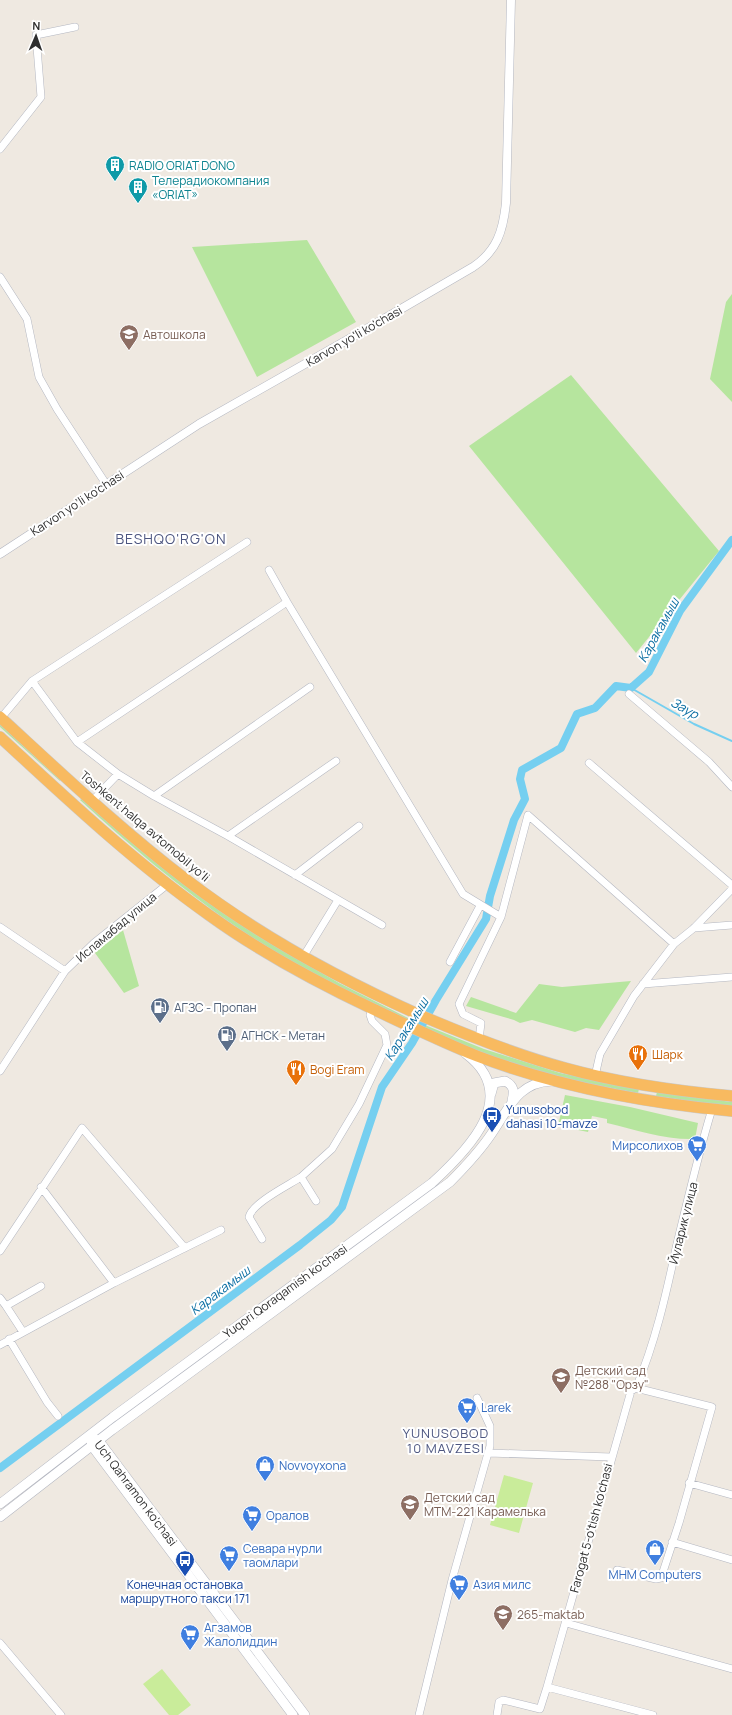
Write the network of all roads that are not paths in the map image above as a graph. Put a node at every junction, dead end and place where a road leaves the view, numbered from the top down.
1 (511, 0) edge
2 (75, 27) dead end
3 (0, 149) edge
4 (0, 277) edge
5 (106, 484) junction
6 (246, 542) dead end
7 (0, 554) edge
8 (269, 570) dead end
9 (287, 602) junction
10 (32, 681) junction
11 (310, 687) dead end
12 (629, 694) dead end
13 (1, 717) edge
14 (0, 737) edge
15 (76, 742) junction
16 (336, 761) dead end
17 (589, 763) dead end
18 (118, 774) junction
19 (74, 784) junction
20 (732, 787) edge
21 (64, 796) junction
22 (154, 796) junction
23 (96, 797) dead end
24 (359, 826) dead end
25 (228, 836) junction
26 (296, 875) junction
27 (168, 884) junction
28 (732, 884) edge
29 (732, 889) edge
30 (338, 900) junction
31 (480, 906) junction
32 (501, 917) junction
33 (382, 925) dead end
34 (732, 926) edge
35 (0, 927) edge
36 (694, 928) junction
37 (674, 944) junction
38 (303, 957) junction
39 (450, 962) dead end
40 (65, 971) junction
41 (732, 977) edge
42 (643, 984) junction
43 (372, 1008) junction
44 (479, 1040) junction
45 (452, 1046) junction
46 (0, 1071) edge
47 (596, 1076) junction
48 (556, 1081) junction
49 (648, 1085) junction
50 (491, 1094) junction
51 (732, 1096) edge
52 (645, 1100) junction
53 (512, 1102) junction
54 (712, 1109) junction
55 (732, 1111) edge
56 (301, 1177) junction
57 (41, 1187) junction
58 (316, 1201) dead end
59 (221, 1230) dead end
60 (262, 1239) dead end
61 (185, 1248) junction
62 (0, 1251) edge
63 (114, 1282) junction
64 (41, 1286) dead end
65 (0, 1298) edge
66 (6, 1306) junction
67 (23, 1332) junction
68 (9, 1339) junction
69 (0, 1345) edge
70 (636, 1388) junction
71 (477, 1398) dead end
72 (58, 1416) dead end
73 (89, 1435) junction
74 (95, 1443) junction
75 (489, 1453) junction
76 (611, 1457) junction
77 (689, 1483) junction
78 (732, 1495) edge
79 (0, 1504) edge
80 (0, 1517) edge
81 (672, 1542) junction
82 (732, 1560) edge
83 (617, 1570) dead end
84 (566, 1623) junction
85 (0, 1643) edge
86 (732, 1669) edge
87 (547, 1687) junction
88 (61, 1715) edge
89 (293, 1715) edge
90 (305, 1715) edge
91 (419, 1715) edge
92 (497, 1715) edge
93 (653, 1715) edge

1 - 5 street, Karvon yo‘li ko'chasi
2 - 3 street
4 - 5 street
5 - 7 street, Karvon yo‘li ko'chasi
6 - 10 street
8 - 9 street
9 - 15 street
9 - 31 street
10 - 13 street
10 - 15 street
11 - 22 street
12 - 20 street
13 - 19 highway, Toshkent halqa avtomobil yo'li
14 - 21 highway
15 - 18 street
16 - 25 street
17 - 28 street
18 - 22 street
18 - 23 street
19 - 21 highway
19 - 38 highway, Toshkent halqa avtomobil yo'li
21 - 27 highway
22 - 25 street
24 - 26 street
25 - 26 street
26 - 30 street
27 - 40 street, Исламабад улица
27 - 43 highway
29 - 36 street
30 - 33 street
30 - 38 street
31 - 32 street
31 - 39 street
32 - 37 street
32 - 44 street
34 - 36 street
35 - 40 street, Исламабад улица
36 - 37 street
37 - 42 street
38 - 44 highway, Toshkent halqa avtomobil yo'li
40 - 46 street, Исламабад улица
41 - 42 street
42 - 47 street
43 - 45 highway
43 - 56 street
44 - 47 highway, Toshkent halqa avtomobil yo'li
45 - 48 highway
45 - 50 main road, Yuqori Qoraqamish ko'chasi
47 - 49 highway, Toshkent halqa avtomobil yo'li
48 - 52 highway
48 - 53 main road, Yuqori Qoraqamish ko'chasi
49 - 51 highway, Toshkent halqa avtomobil yo'li
49 - 52 highway
50 - 53 main road
50 - 73 main road, Yuqori Qoraqamish ko'chasi
52 - 54 highway
53 - 74 main road, Yuqori Qoraqamish ko'chasi
54 - 55 highway
54 - 70 street, Йуларик улица
56 - 58 street
56 - 60 street
57 - 61 street
57 - 62 street
57 - 63 street
59 - 61 street
61 - 63 street
63 - 67 street
64 - 66 street
65 - 66 street
66 - 67 street
67 - 68 street
68 - 69 street
68 - 72 street
70 - 76 street, Farogat 5-o'tish ko'chasi
70 - 77 street
71 - 75 street
73 - 74 main road, Uch Qahramon ko'chasi
73 - 79 main road, Yuqori Qoraqamish ko'chasi
74 - 80 main road, Yuqori Qoraqamish ko'chasi
74 - 89 main road, Uch Qahramon ko'chasi
74 - 90 main road, Uch Qahramon ko'chasi
75 - 76 street
75 - 91 street
76 - 84 street, Farogat 5-o'tish ko'chasi
77 - 78 street
77 - 81 street
81 - 82 street
81 - 83 street
84 - 86 street
84 - 87 street, Farogat 5-o'tish ko'chasi
85 - 88 street
87 - 92 street, Farogat 5-o'tish ko'chasi
87 - 93 street

